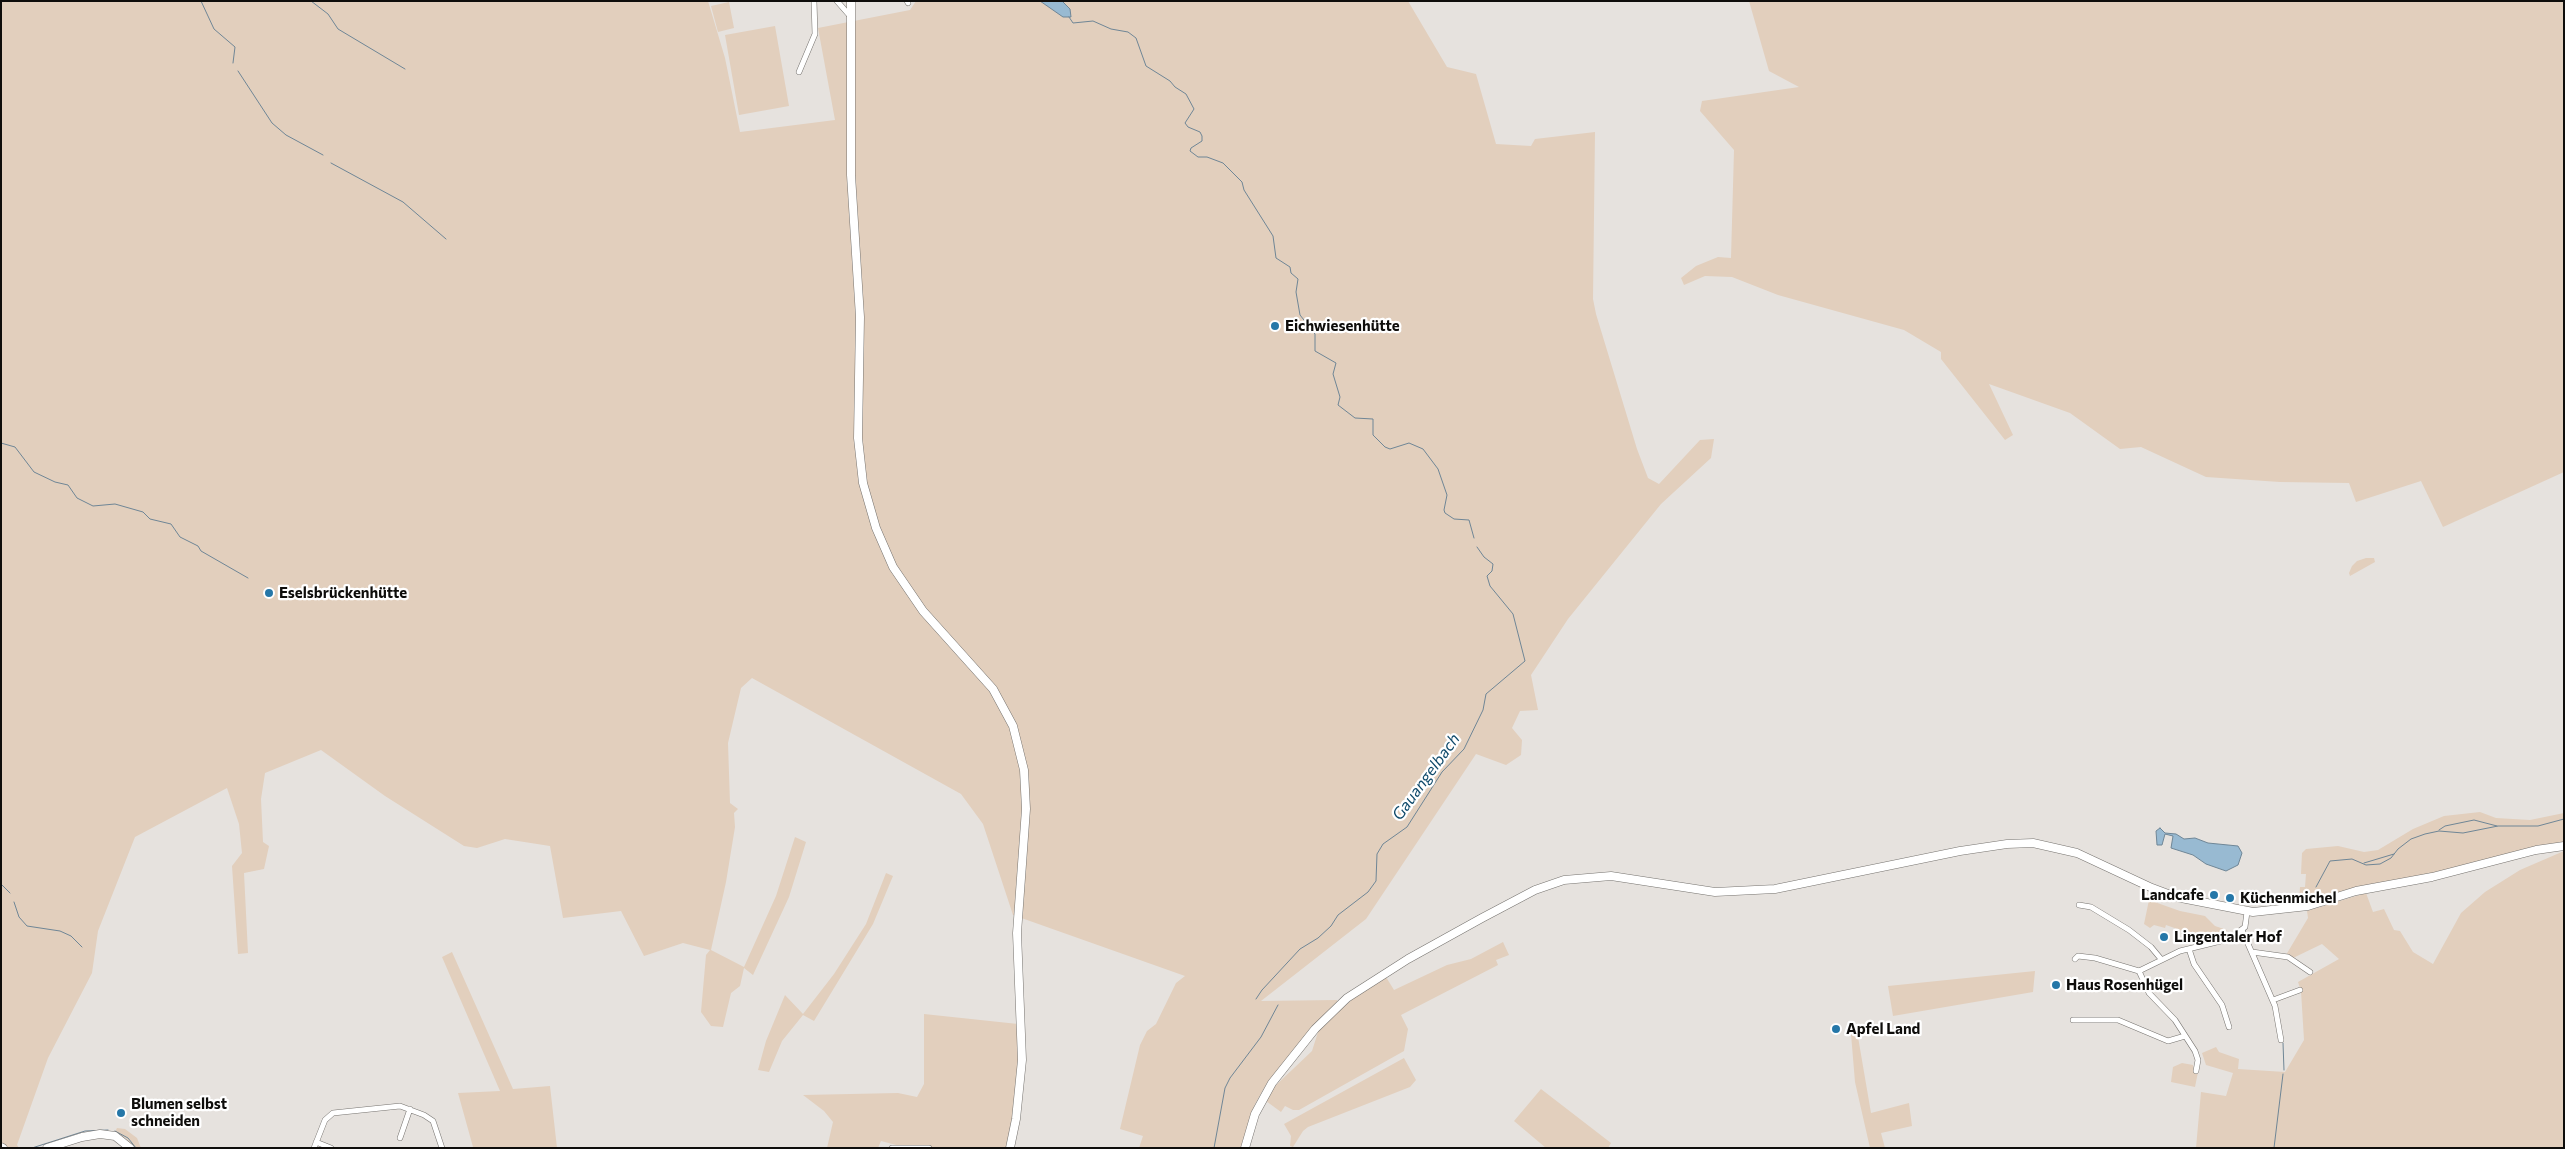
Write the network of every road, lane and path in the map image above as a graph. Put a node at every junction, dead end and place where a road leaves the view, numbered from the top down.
1 (814, 1) edge
2 (837, 1) edge
3 (851, 1) edge
4 (851, 17) junction
5 (799, 72) dead end
6 (2564, 846) edge
7 (2080, 905) dead end
8 (2246, 912) junction
9 (2242, 930) junction
10 (2189, 949) junction
11 (2252, 952) junction
12 (2075, 959) dead end
13 (2161, 960) junction
14 (2140, 971) junction
15 (2310, 972) dead end
16 (2300, 990) dead end
17 (2273, 1000) junction
18 (2073, 1020) dead end
19 (2229, 1026) dead end
20 (2185, 1036) junction
21 (2281, 1040) dead end
22 (2196, 1071) dead end
23 (410, 1109) junction
24 (400, 1138) dead end
25 (315, 1145) edge
26 (47, 1148) edge
27 (130, 1148) edge
28 (331, 1148) edge
29 (442, 1148) edge
30 (892, 1148) edge
31 (928, 1148) edge
32 (1010, 1148) edge
33 (1245, 1148) edge

1 - 5 street
2 - 4 street
3 - 4 main road
4 - 32 main road
6 - 8 main road
7 - 13 street
8 - 9 street
8 - 33 main road
9 - 10 street
9 - 11 street
10 - 13 street
10 - 19 street
11 - 15 street
11 - 17 street
12 - 14 street
13 - 14 street
14 - 20 street
16 - 17 street
17 - 21 street
18 - 20 street
20 - 22 street
23 - 24 street
23 - 25 street
23 - 29 street
25 - 28 street
26 - 27 main road
30 - 31 street

